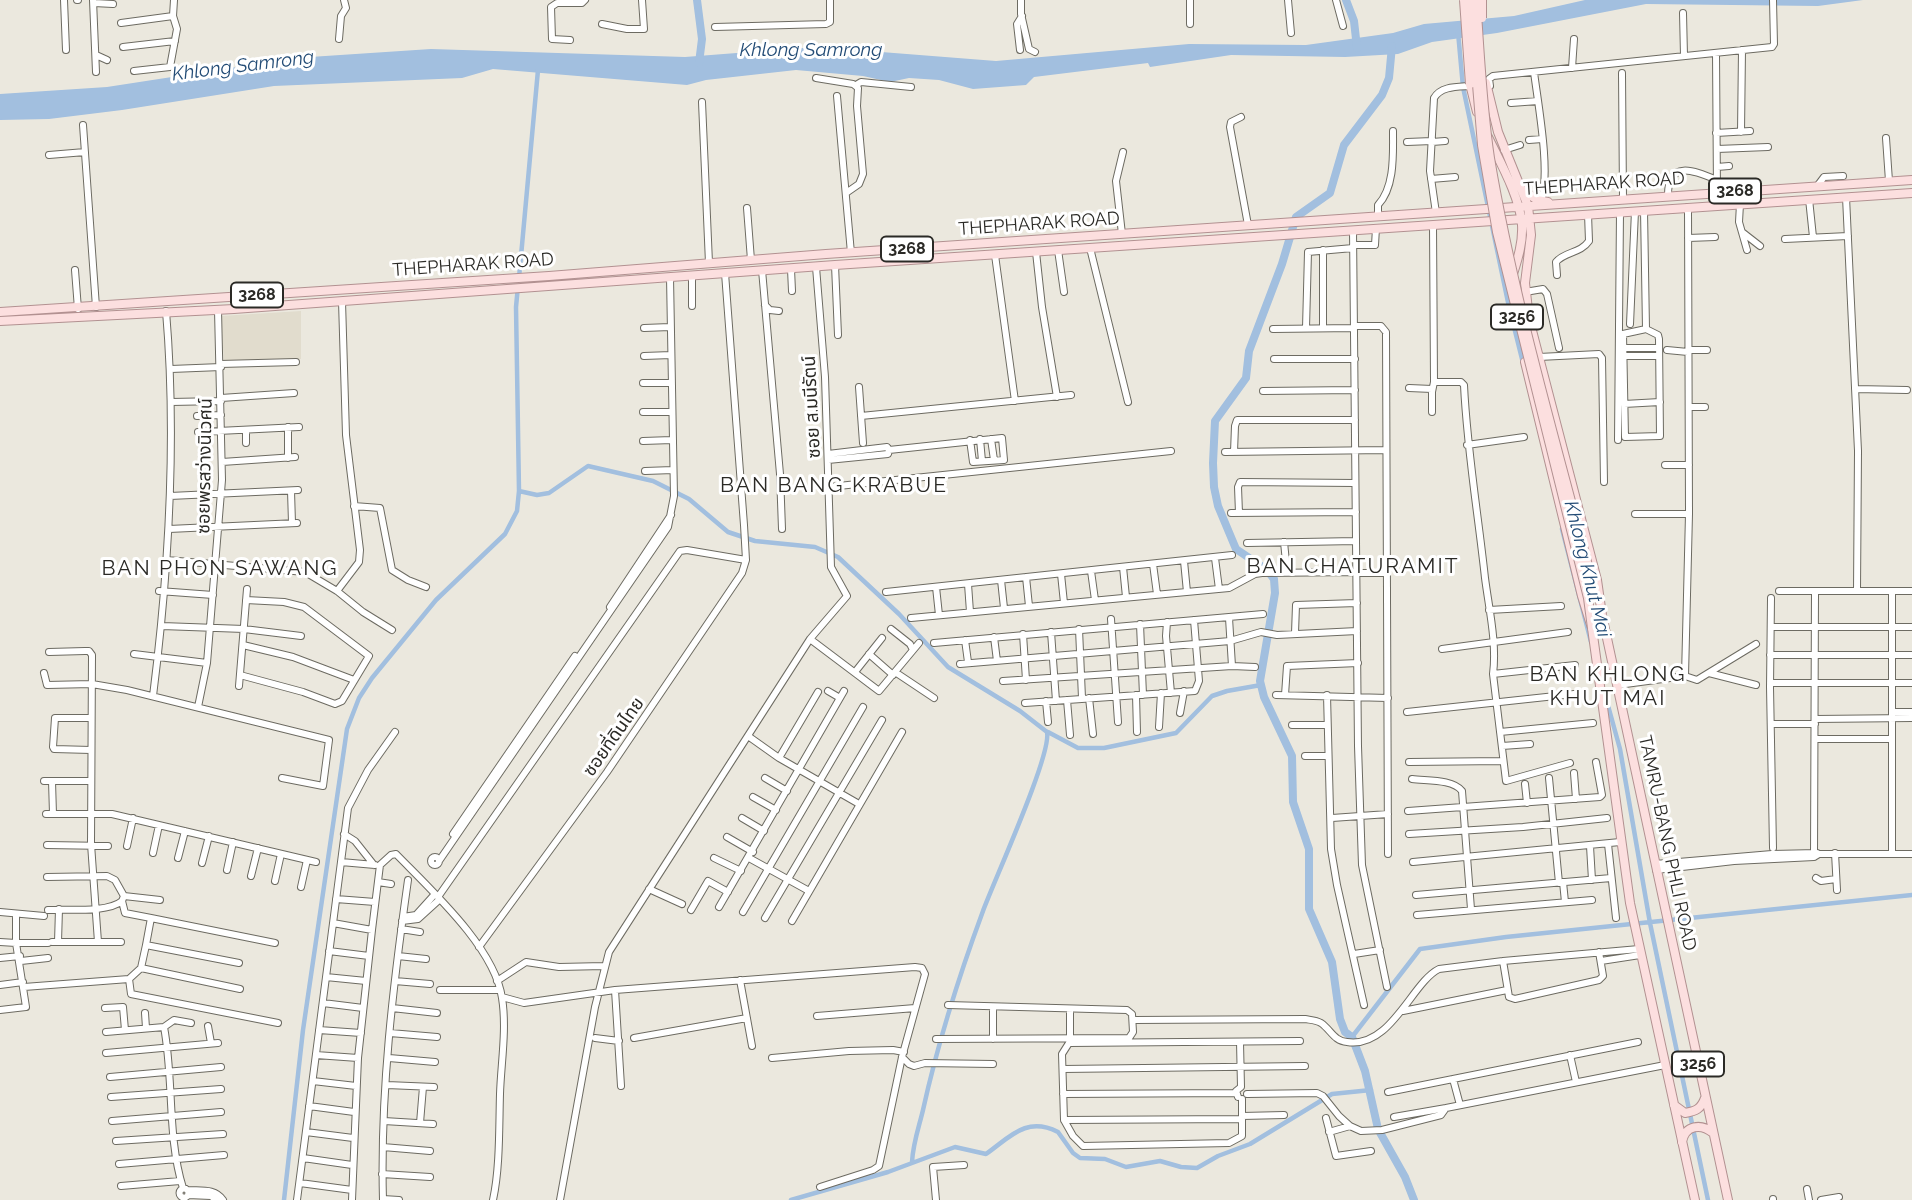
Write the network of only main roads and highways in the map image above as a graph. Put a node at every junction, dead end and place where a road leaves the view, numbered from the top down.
1 (1463, 0) edge
2 (1470, 0) edge
3 (1476, 0) edge
4 (1484, 0) edge
5 (1503, 170) junction
6 (1912, 180) edge
7 (1523, 190) junction
8 (1912, 193) edge
9 (1558, 204) junction
10 (1528, 206) junction
11 (1514, 207) junction
12 (1477, 210) junction
13 (1547, 216) junction
14 (1525, 218) junction
15 (1511, 219) junction
16 (1166, 231) junction
17 (1522, 232) junction
18 (1531, 235) junction
19 (1167, 243) junction
20 (0, 312) edge
21 (0, 321) edge
22 (1595, 581) junction
23 (1592, 628) junction
24 (1706, 1098) junction
25 (1674, 1105) junction
26 (1713, 1133) junction
27 (1682, 1142) junction
28 (1695, 1200) edge
29 (1728, 1200) edge

1 - 4 main road
1 - 5 main road, 3256, bridge
2 - 23 main road, 3256, bridge
3 - 22 main road, 3256, bridge
4 - 7 main road, 3256, bridge
5 - 11 main road, 3256
5 - 12 main road
6 - 9 main road, THEPHARAK ROAD / 3268
7 - 9 main road
7 - 10 main road, 3256
8 - 13 main road, THEPHARAK ROAD / 3268
9 - 10 main road, THEPHARAK ROAD / 3268
10 - 11 main road, THEPHARAK ROAD / 3268
10 - 14 main road, 3256
11 - 12 main road, THEPHARAK ROAD / 3268
11 - 14 main road, 3256
12 - 16 main road, THEPHARAK ROAD / 3268
13 - 14 main road, THEPHARAK ROAD / 3268
13 - 18 main road
14 - 15 main road, THEPHARAK ROAD / 3268
14 - 17 main road, 3256
14 - 18 main road, 3256
15 - 17 main road
15 - 19 main road, THEPHARAK ROAD / 3268, bridge
16 - 19 main road
16 - 20 main road, THEPHARAK ROAD / 3268
17 - 23 main road, 3256, bridge
18 - 22 main road, 3256
19 - 21 main road, THEPHARAK ROAD / 3268
22 - 24 main road, TAMRU-BANG PHLI ROAD / 3256
23 - 25 main road, 3256
24 - 25 main road
24 - 26 main road, TAMRU-BANG PHLI ROAD / 3256
25 - 27 main road, 3256
26 - 27 main road
26 - 29 main road, TAMRU-BANG PHLI ROAD / 3256
27 - 28 main road, 3256

